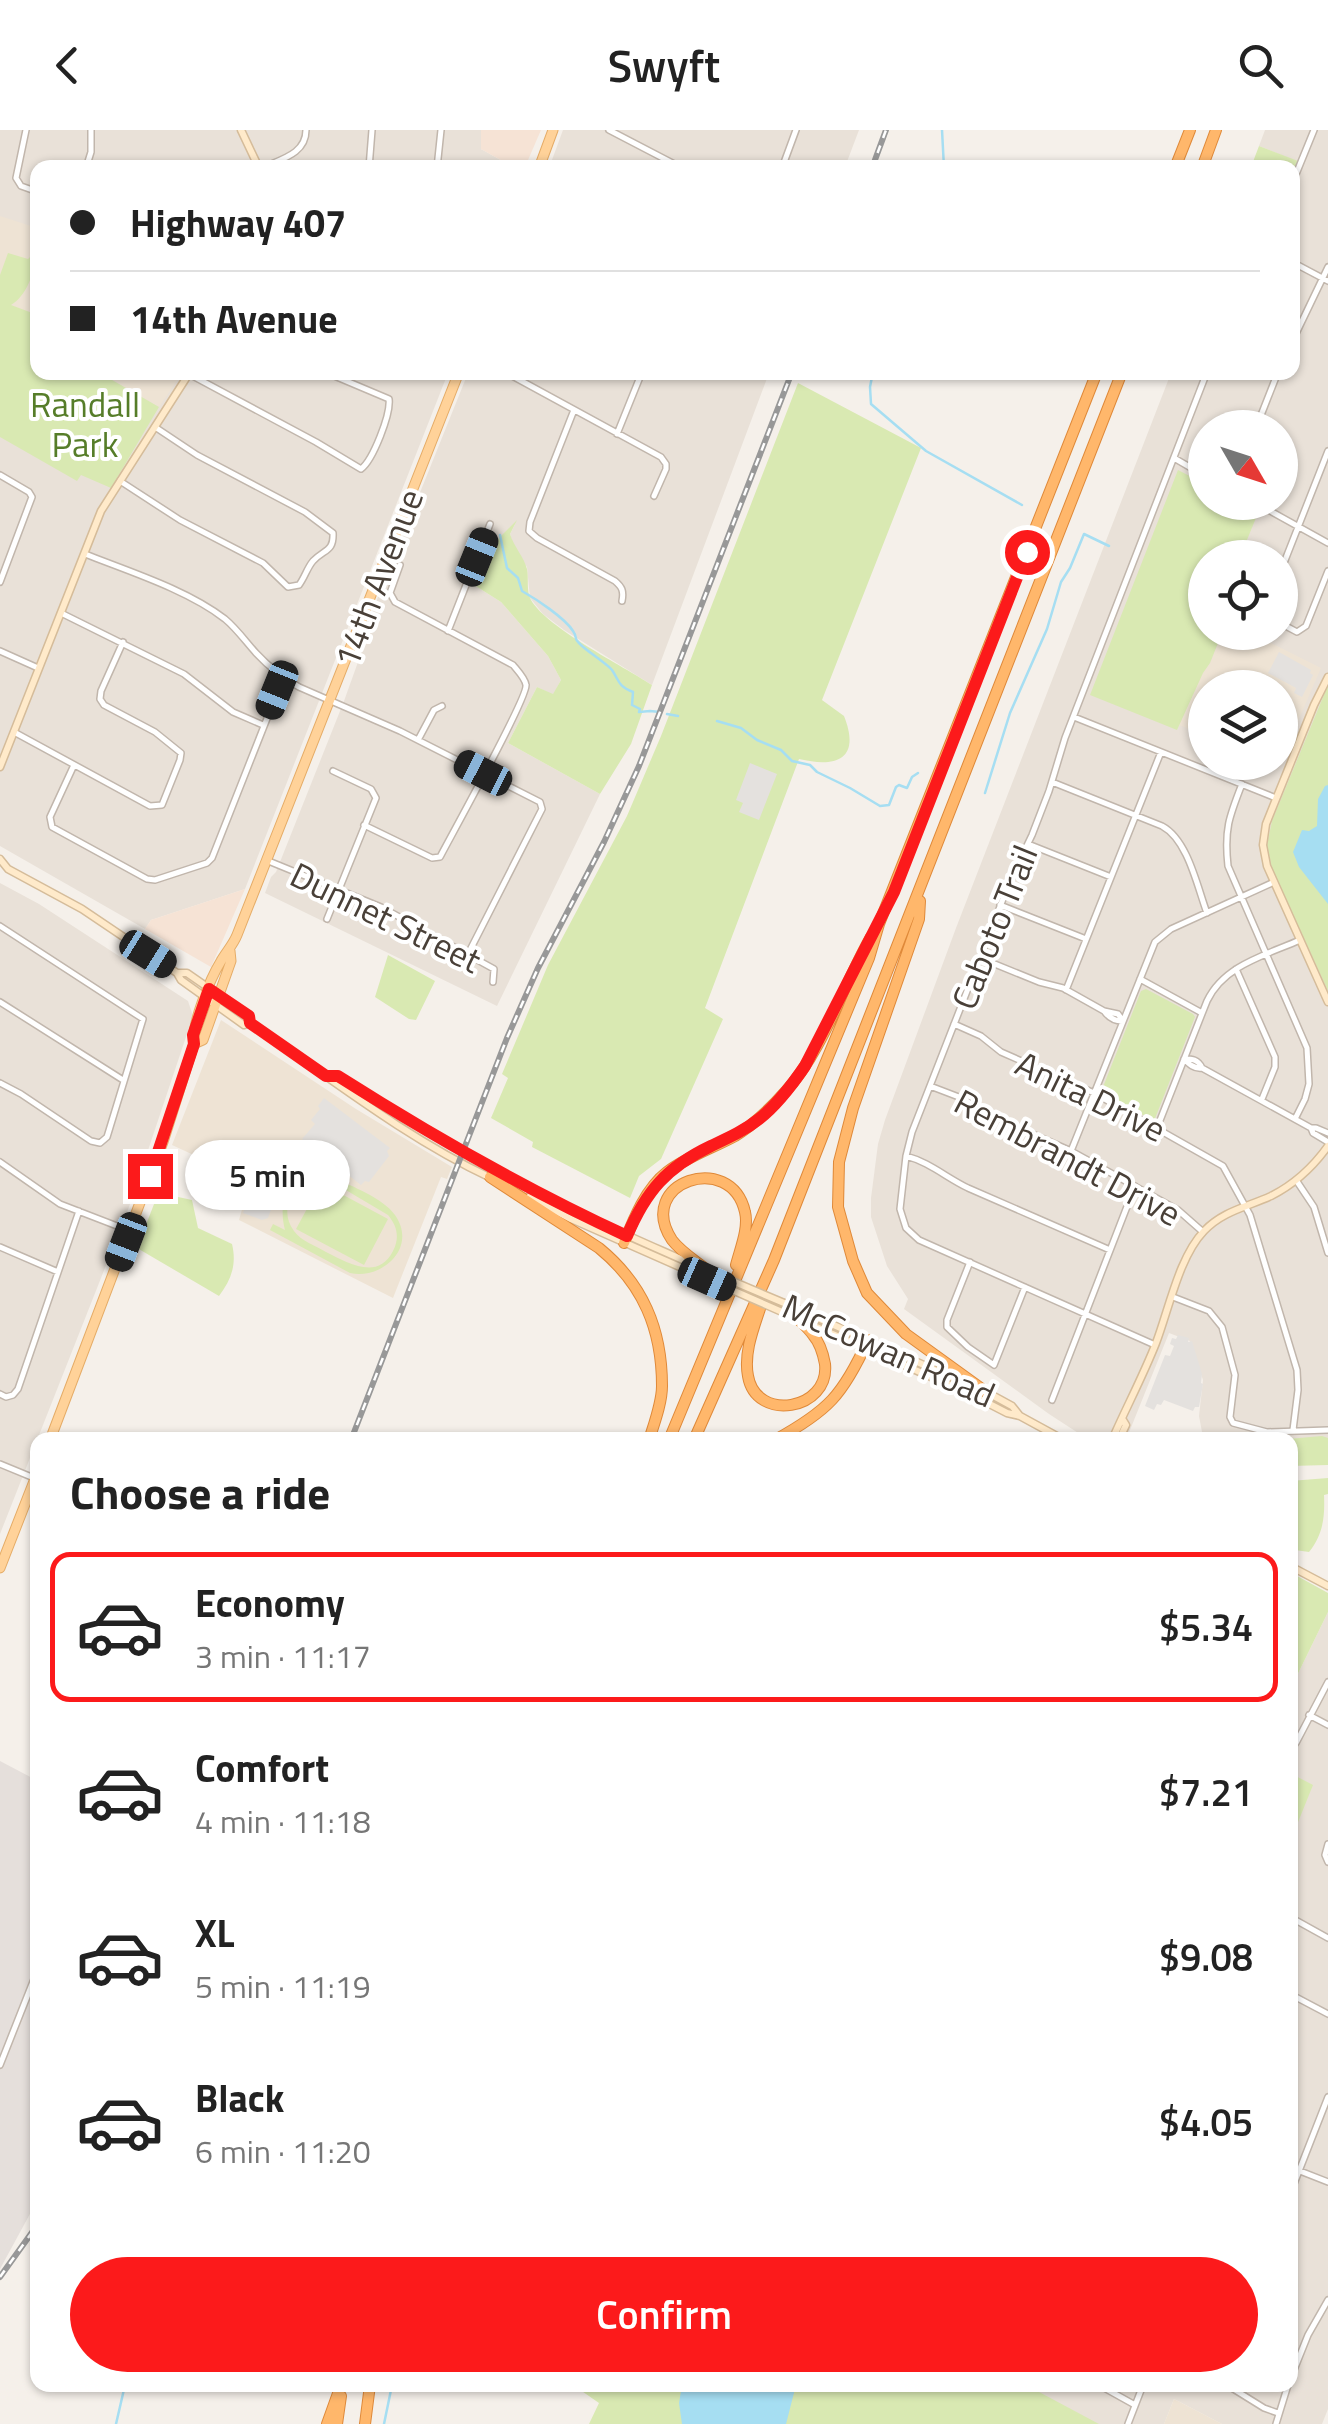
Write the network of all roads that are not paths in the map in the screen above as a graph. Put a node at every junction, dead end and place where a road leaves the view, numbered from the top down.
1 (26, 130) edge
2 (91, 130) edge
3 (241, 130) edge
4 (306, 130) edge
5 (372, 130) edge
6 (441, 130) edge
7 (553, 130) edge
8 (610, 130) edge
9 (796, 130) edge
10 (1188, 130) edge
11 (1218, 130) edge
12 (1314, 130) edge
13 (620, 132) edge
14 (88, 160) edge
15 (256, 160) edge
16 (277, 160) edge
17 (370, 160) edge
18 (438, 160) edge
19 (541, 160) edge
20 (668, 160) edge
21 (785, 160) edge
22 (1178, 160) edge
23 (1204, 160) edge
24 (1300, 164) edge
25 (30, 189) edge
26 (1300, 266) edge
27 (1328, 266) edge
28 (1326, 280) edge
29 (1300, 327) edge
30 (185, 380) edge
31 (200, 380) edge
32 (344, 380) edge
33 (456, 380) edge
34 (520, 380) edge
35 (639, 380) edge
36 (1093, 380) edge
37 (1119, 380) edge
38 (1204, 380) edge
39 (1275, 380) edge
40 (574, 410) junction
41 (1263, 410) edge
42 (155, 427) junction
43 (618, 434) junction
44 (1328, 451) edge
45 (1174, 458) junction
46 (1188, 466) edge
47 (0, 475) edge
48 (120, 481) junction
49 (654, 496) dead end
50 (1286, 520) edge
51 (490, 524) dead end
52 (1299, 527) junction
53 (1294, 540) edge
54 (1328, 543) edge
55 (84, 554) junction
56 (383, 564) junction
57 (1328, 571) edge
58 (0, 582) edge
59 (622, 601) dead end
60 (61, 613) junction
61 (448, 631) junction
62 (1298, 632) edge
63 (123, 642) junction
64 (0, 650) edge
65 (39, 668) junction
66 (1328, 677) edge
67 (284, 678) junction
68 (330, 702) junction
69 (442, 706) dead end
70 (1074, 716) junction
71 (263, 725) junction
72 (14, 732) junction
73 (418, 740) junction
74 (1161, 752) junction
75 (74, 764) junction
76 (0, 767) edge
77 (333, 771) dead end
78 (483, 773) junction
79 (1052, 782) junction
80 (1242, 784) junction
81 (1276, 798) junction
82 (1136, 816) junction
83 (364, 825) junction
84 (1028, 844) junction
85 (0, 859) edge
86 (266, 860) junction
87 (4, 869) edge
88 (1111, 877) junction
89 (1274, 882) junction
90 (338, 890) junction
91 (920, 890) junction
92 (1240, 898) junction
93 (1000, 905) junction
94 (1207, 913) junction
95 (327, 920) dead end
96 (879, 924) junction
97 (0, 926) edge
98 (1086, 939) junction
99 (1300, 940) junction
100 (468, 954) junction
101 (1266, 955) junction
102 (980, 958) junction
103 (1236, 968) junction
104 (1140, 979) junction
105 (494, 982) dead end
106 (1066, 990) junction
107 (212, 997) junction
108 (0, 1002) edge
109 (1328, 1002) edge
110 (1202, 1013) junction
111 (1124, 1020) junction
112 (954, 1024) junction
113 (1184, 1059) junction
114 (326, 1076) junction
115 (123, 1080) junction
116 (0, 1083) edge
117 (930, 1086) junction
118 (1094, 1093) junction
119 (1261, 1100) junction
120 (1295, 1119) junction
121 (1157, 1128) junction
122 (1311, 1128) junction
123 (1328, 1133) edge
124 (1328, 1144) edge
125 (1071, 1150) junction
126 (906, 1156) junction
127 (0, 1162) edge
128 (490, 1177) junction
129 (1296, 1180) junction
130 (1135, 1186) junction
131 (1245, 1205) junction
132 (79, 1212) junction
133 (130, 1231) junction
134 (1203, 1232) junction
135 (625, 1239) junction
136 (0, 1248) edge
137 (1110, 1250) junction
138 (1328, 1252) edge
139 (970, 1262) junction
140 (58, 1272) junction
141 (769, 1272) junction
142 (708, 1274) junction
143 (1025, 1286) junction
144 (1173, 1297) junction
145 (727, 1300) junction
146 (1085, 1314) junction
147 (797, 1318) junction
148 (866, 1344) junction
149 (1155, 1344) junction
150 (0, 1394) edge
151 (989, 1394) junction
152 (1052, 1400) dead end
153 (1020, 1416) junction
154 (1293, 1430) junction
155 (1328, 1430) edge
156 (53, 1432) edge
157 (651, 1432) edge
158 (672, 1432) edge
159 (698, 1432) edge
160 (787, 1432) edge
161 (1049, 1432) edge
162 (1121, 1432) edge
163 (0, 1464) edge
164 (30, 1473) edge
165 (30, 1490) edge
166 (0, 1568) edge
167 (1298, 1570) edge
168 (1328, 1586) edge
169 (1328, 1682) edge
170 (1309, 1715) junction
171 (1328, 1725) edge
172 (1298, 1738) edge
173 (1328, 1844) edge
174 (1328, 1862) edge
175 (1298, 1921) edge
176 (1328, 1938) edge
177 (30, 1989) edge
178 (1298, 1998) edge
179 (1328, 2014) edge
180 (0, 2065) edge
181 (1328, 2098) edge
182 (1326, 2110) edge
183 (1300, 2171) junction
184 (1298, 2176) edge
185 (1328, 2182) edge
186 (1328, 2300) edge
187 (1298, 2360) edge
188 (339, 2392) edge
189 (341, 2392) edge
190 (369, 2392) edge
191 (1112, 2392) edge
192 (1140, 2392) edge
193 (1237, 2392) edge
194 (1285, 2392) edge
195 (1135, 2405) junction
196 (1278, 2413) junction
197 (327, 2424) edge
198 (338, 2424) edge
199 (365, 2424) edge
200 (1128, 2424) edge
201 (1276, 2424) edge

1 - 25 street
2 - 14 street
3 - 15 main road
4 - 16 street
5 - 17 street
6 - 18 street
7 - 19 main road
8 - 13 street
9 - 21 street
10 - 22 highway
11 - 23 highway
12 - 24 street
13 - 20 street
26 - 28 street
27 - 28 street
28 - 29 street
30 - 42 main road
31 - 32 street
33 - 56 main road, 14th Avenue
34 - 40 street
35 - 43 street
36 - 96 highway
37 - 91 highway
38 - 45 street, Caboto Trail
39 - 41 street
40 - 43 street
40 - 59 street
42 - 48 main road
42 - 48 street
43 - 49 street
44 - 52 street
45 - 46 street
45 - 70 street, Caboto Trail
47 - 58 street
48 - 55 main road
50 - 52 street
51 - 61 street
52 - 53 street
52 - 54 street
55 - 60 main road
55 - 67 street
56 - 61 street
56 - 68 main road, 14th Avenue
57 - 62 street
60 - 63 street
60 - 65 main road
61 - 78 street
63 - 71 street
63 - 75 street
64 - 65 street
65 - 72 main road
66 - 81 main road
67 - 68 street
67 - 71 street
68 - 73 street
68 - 86 main road, 14th Avenue
69 - 73 street
70 - 74 street
70 - 79 street, Caboto Trail
71 - 75 street
72 - 75 street
72 - 76 main road
73 - 78 street
74 - 80 street
74 - 82 street
77 - 83 street
78 - 83 street
78 - 100 street
79 - 82 street
79 - 84 street, Caboto Trail
80 - 81 street
80 - 92 street
81 - 89 main road
82 - 88 street
82 - 94 street
83 - 90 street
84 - 88 street
84 - 93 street, Caboto Trail
85 - 87 main road, McCowan Road
86 - 90 street, Dunnet Street
86 - 107 main road, 14th Avenue
87 - 107 main road, McCowan Road
88 - 98 street
89 - 92 street
89 - 99 main road
90 - 95 street
90 - 100 street, Dunnet Street
91 - 141 highway
91 - 151 highway
92 - 94 street
92 - 101 street
93 - 98 street
93 - 102 street, Caboto Trail
94 - 104 street
96 - 135 highway
96 - 145 highway
97 - 115 street
98 - 106 street
99 - 101 street
99 - 109 main road
100 - 105 street, Dunnet Street
101 - 103 street
101 - 120 street
102 - 106 street
102 - 112 street, Caboto Trail
103 - 110 street
103 - 119 street
104 - 110 street
104 - 111 street
106 - 111 street
107 - 114 main road, McCowan Road
107 - 133 main road, 14th Avenue
108 - 115 street
110 - 113 street
111 - 118 street
112 - 117 street, Caboto Trail
112 - 118 street, Anita Drive
113 - 119 street
113 - 121 street
114 - 128 main road, McCowan Road
114 - 135 main road, McCowan Road
115 - 116 street
117 - 125 street, Rembrandt Drive
117 - 126 street, Caboto Trail
118 - 121 street, Anita Drive
118 - 125 street
119 - 120 street
120 - 122 street
121 - 131 street, Anita Drive
122 - 123 street
122 - 124 street
124 - 129 main road
125 - 130 street, Rembrandt Drive
126 - 137 street
126 - 139 street, Caboto Trail
127 - 132 street
128 - 135 main road, McCowan Road
128 - 157 highway
129 - 131 main road
129 - 138 street
130 - 134 street, Rembrandt Drive
130 - 137 street
131 - 134 main road
131 - 154 street
132 - 133 street
132 - 140 street
133 - 156 main road, 14th Avenue
134 - 144 main road
135 - 142 main road, McCowan Road
136 - 140 street
137 - 146 street
139 - 143 street, Caboto Trail
139 - 143 street
140 - 150 street
141 - 147 highway
141 - 159 highway
142 - 145 highway
142 - 147 main road, McCowan Road, bridge
142 - 148 main road, McCowan Road, bridge
143 - 146 street, Caboto Trail
144 - 149 main road
144 - 154 street
145 - 158 highway
146 - 149 street, Caboto Trail
146 - 152 street
147 - 148 main road, McCowan Road
148 - 151 main road, McCowan Road
148 - 153 main road, McCowan Road
148 - 160 highway
149 - 162 main road
151 - 153 main road, McCowan Road
153 - 161 main road, McCowan Road
154 - 155 street
163 - 164 street
165 - 166 main road
167 - 168 main road
169 - 170 street
170 - 171 street
170 - 172 street
173 - 174 street
175 - 176 street
177 - 180 street
178 - 179 street
181 - 182 street
182 - 183 street
183 - 184 street
183 - 185 street
186 - 187 street
188 - 197 highway
189 - 198 highway
190 - 199 highway
191 - 195 street
192 - 195 street
193 - 196 street
194 - 196 street
195 - 200 street
196 - 201 street

